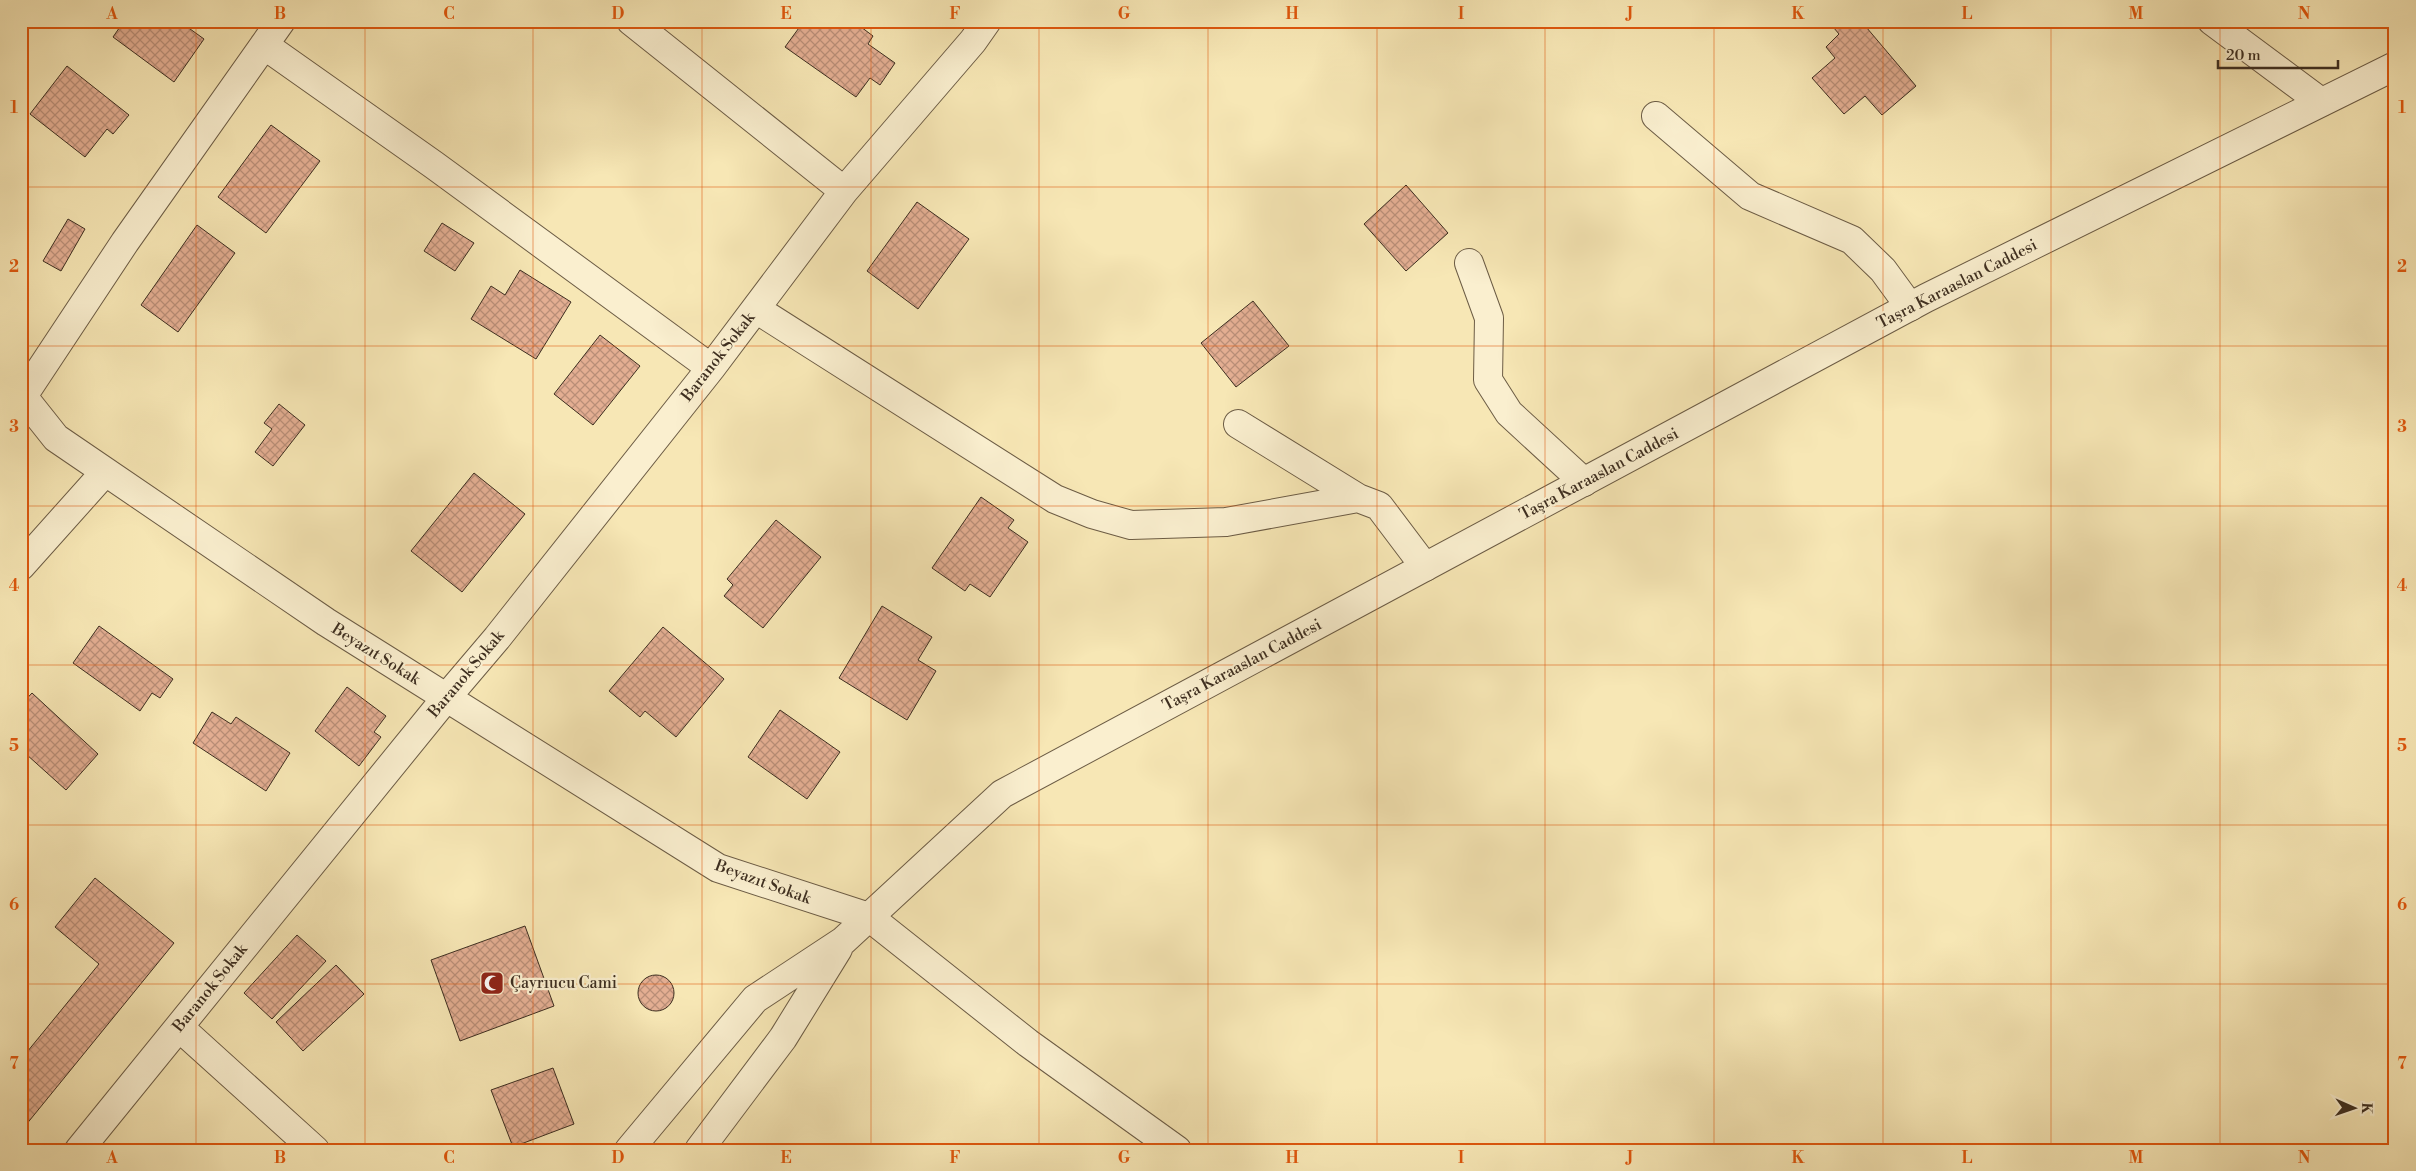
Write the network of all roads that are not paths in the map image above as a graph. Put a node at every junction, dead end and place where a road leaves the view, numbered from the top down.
1 (281, 21) edge
2 (631, 21) edge
3 (987, 21) edge
4 (2225, 25) edge
5 (264, 45) junction
6 (2395, 66) edge
7 (2321, 102) junction
8 (1656, 116) dead end
9 (844, 191) junction
10 (1469, 263) dead end
11 (1910, 307) junction
12 (756, 309) junction
13 (711, 368) junction
14 (22, 395) edge
15 (1238, 424) dead end
16 (105, 472) junction
17 (1584, 482) junction
18 (1358, 498) junction
19 (21, 566) edge
20 (1425, 567) junction
21 (446, 698) junction
22 (869, 917) junction
23 (843, 941) junction
24 (179, 1027) junction
25 (79, 1150) edge
26 (315, 1150) edge
27 (629, 1150) edge
28 (699, 1150) edge
29 (1177, 1150) edge

1 - 5 street
2 - 9 street
3 - 9 street, Baranok Sokak
4 - 7 street
5 - 13 street
5 - 14 street
6 - 7 street, Taşra Karaaslan Caddesi
7 - 11 street, Taşra Karaaslan Caddesi
8 - 11 street
9 - 12 street, Baranok Sokak
10 - 17 street
11 - 17 street, Taşra Karaaslan Caddesi
12 - 13 street, Baranok Sokak
12 - 18 street
13 - 21 street, Baranok Sokak
14 - 16 street, Beyazıt Sokak
15 - 18 street
16 - 19 street
16 - 21 street, Beyazıt Sokak
17 - 20 street, Taşra Karaaslan Caddesi
18 - 20 street
20 - 22 street, Taşra Karaaslan Caddesi
21 - 22 street, Beyazıt Sokak
21 - 24 street, Baranok Sokak
22 - 23 street, Taşra Karaaslan Caddesi
22 - 29 street
23 - 27 street
23 - 28 street
24 - 25 street, Baranok Sokak
24 - 26 street

